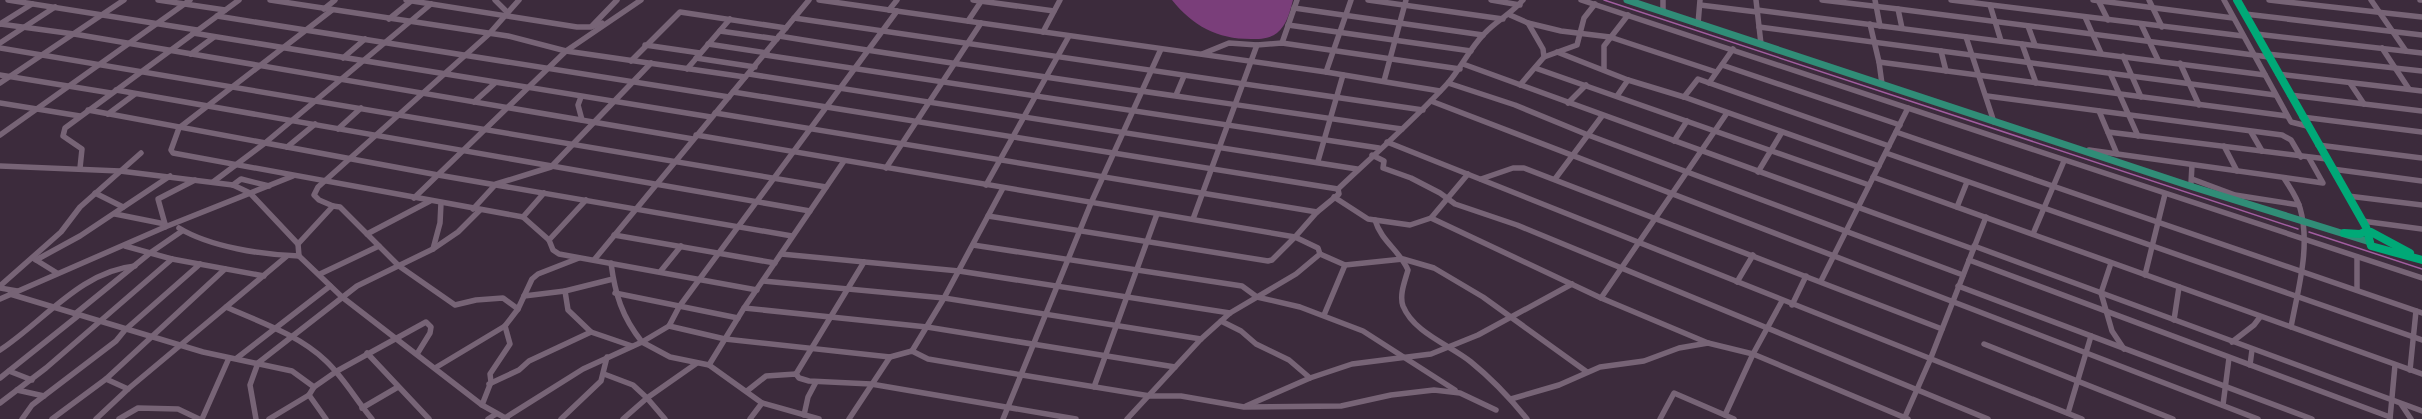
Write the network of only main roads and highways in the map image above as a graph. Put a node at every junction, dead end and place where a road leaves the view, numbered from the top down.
1 (1628, 0) edge
2 (2235, 0) edge
3 (2366, 228) junction
4 (2328, 230) junction
5 (2344, 234) junction
6 (2371, 244) junction
7 (2381, 247) junction
8 (2421, 259) edge

1 - 4 main road
2 - 3 highway
3 - 5 highway
3 - 6 highway
3 - 7 highway
3 - 8 highway
4 - 5 main road
4 - 6 main road
5 - 6 main road
6 - 7 highway
7 - 8 highway

